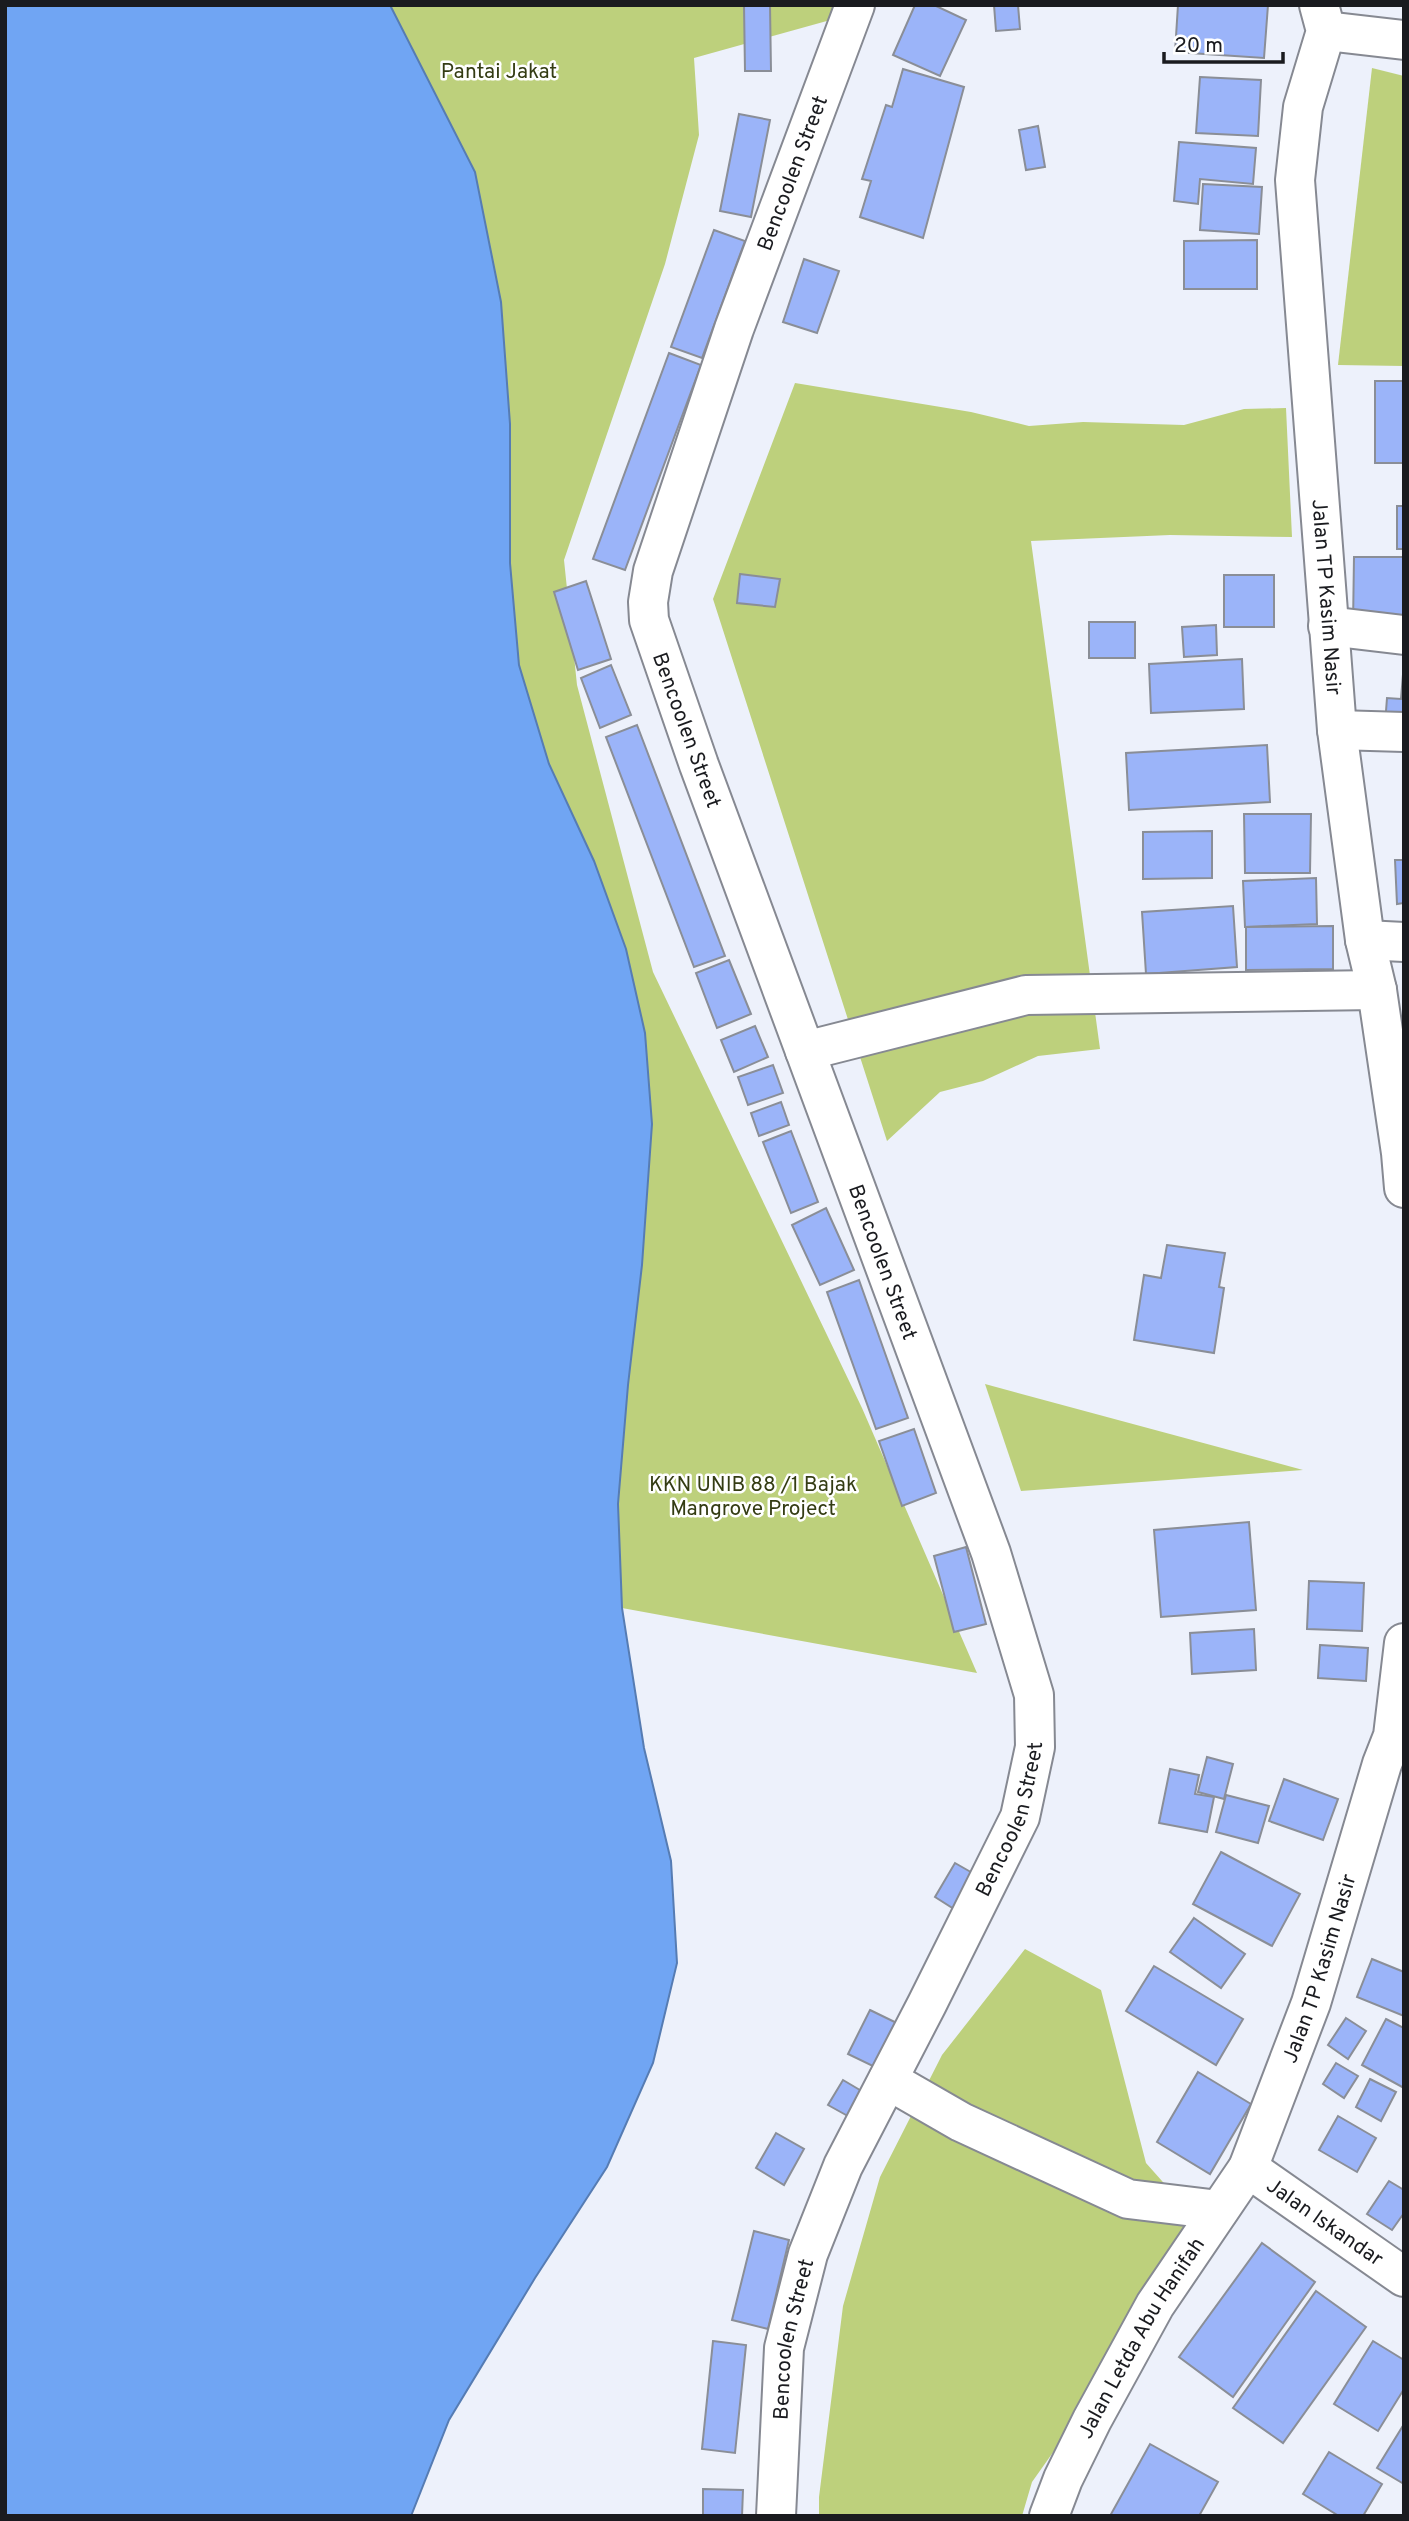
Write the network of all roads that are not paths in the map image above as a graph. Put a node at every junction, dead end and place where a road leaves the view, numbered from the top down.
1 (852, 8) edge
2 (1322, 18) edge
3 (1404, 40) edge
4 (1328, 626) junction
5 (1404, 635) edge
6 (1337, 730) junction
7 (1404, 732) edge
8 (1365, 940) junction
9 (1404, 942) edge
10 (1377, 990) junction
11 (805, 1051) junction
12 (1403, 1165) edge
13 (1404, 1643) edge
14 (1393, 1756) edge
15 (888, 2080) junction
16 (1248, 2168) junction
17 (1219, 2210) junction
18 (1404, 2277) edge
19 (776, 2516) edge
20 (1049, 2516) edge

1 - 11 street, Bencoolen Street
2 - 3 street
2 - 4 street, Jalan TP Kasim Nasir
4 - 5 street
4 - 6 street, Jalan TP Kasim Nasir
6 - 7 street
6 - 8 street, Jalan TP Kasim Nasir
8 - 9 street
8 - 10 street, Jalan TP Kasim Nasir
10 - 11 street
10 - 12 street, Jalan TP Kasim Nasir
11 - 15 street, Bencoolen Street
13 - 14 street
14 - 16 street, Jalan TP Kasim Nasir
15 - 17 street
15 - 19 street, Bencoolen Street
16 - 17 street, Jalan Letda Abu Hanifah
16 - 18 street, Jalan Iskandar
17 - 20 street, Jalan Letda Abu Hanifah

